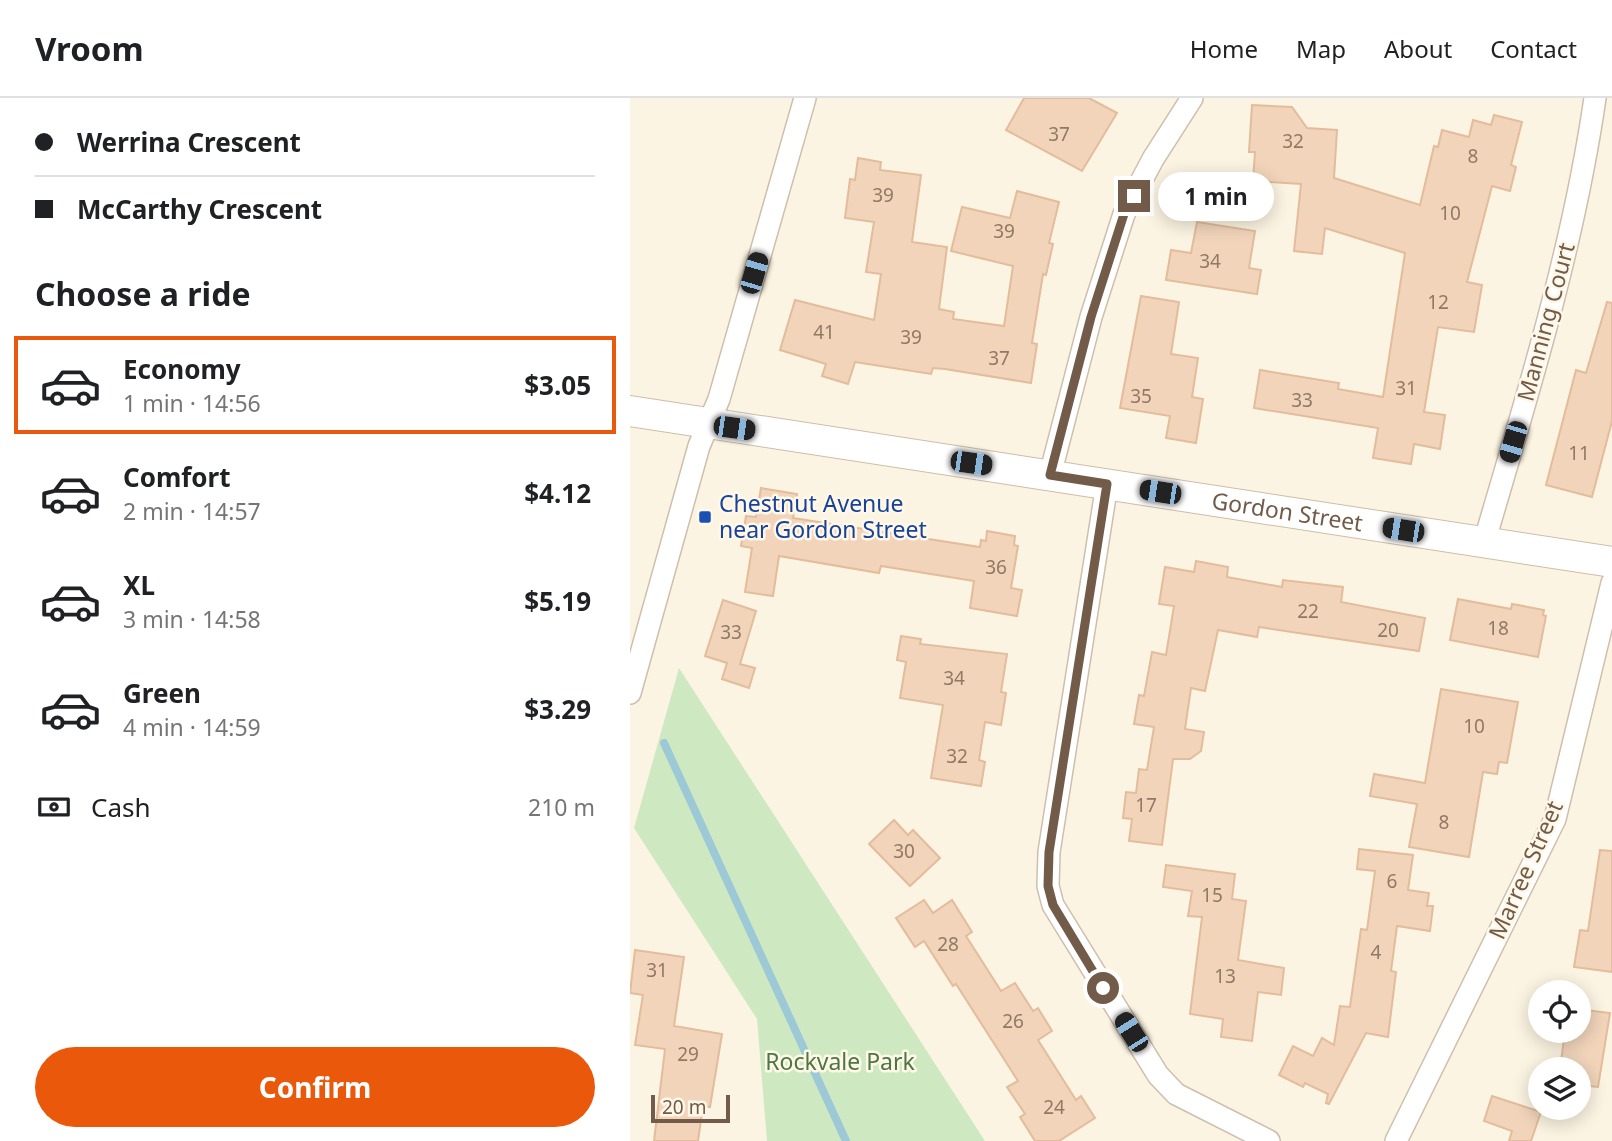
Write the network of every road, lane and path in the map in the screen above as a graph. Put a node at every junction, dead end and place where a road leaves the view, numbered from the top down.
1 (804, 98) edge
2 (1192, 98) edge
3 (1595, 98) edge
4 (630, 411) edge
5 (708, 425) junction
6 (1050, 475) junction
7 (1107, 484) junction
8 (1484, 543) junction
9 (1612, 562) edge
10 (1612, 583) edge
11 (630, 693) edge
12 (1269, 1141) edge
13 (1396, 1141) edge

1 - 5 street
2 - 6 street
3 - 8 street, Manning Court
4 - 5 street, Gordon Street
5 - 6 street, Gordon Street
5 - 11 street
6 - 7 street, Gordon Street
7 - 8 street, Gordon Street
7 - 12 street
8 - 9 street, Gordon Street
10 - 13 street, Marree Street

